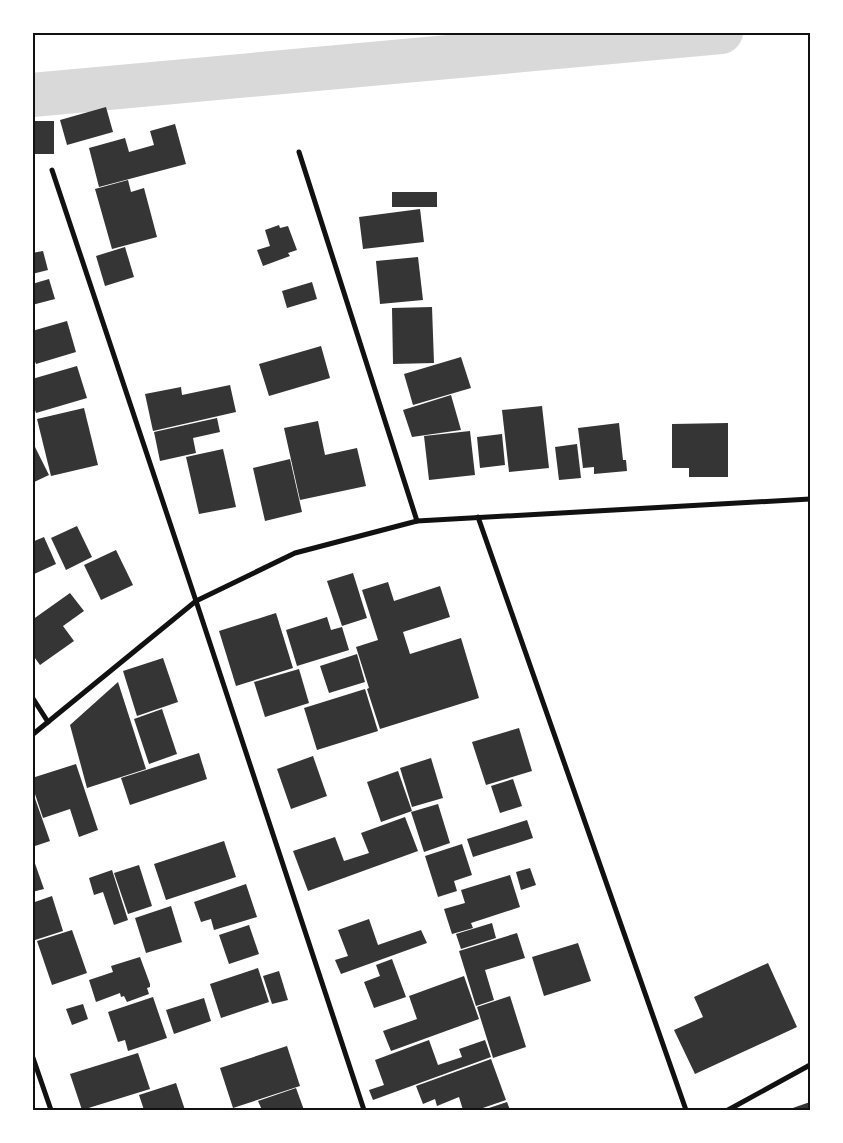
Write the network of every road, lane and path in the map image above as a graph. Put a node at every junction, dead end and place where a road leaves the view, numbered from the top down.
1 (299, 152) dead end
2 (52, 170) dead end
3 (810, 500) edge
4 (478, 517) junction
5 (417, 521) junction
6 (196, 601) junction
7 (32, 697) edge
8 (48, 722) junction
9 (32, 735) edge
10 (32, 1055) edge
11 (810, 1065) edge
12 (51, 1110) edge
13 (364, 1110) edge
14 (686, 1110) edge
15 (728, 1110) edge

1 - 5 street
2 - 6 street
3 - 4 street
4 - 5 street
4 - 14 street
5 - 6 street
6 - 8 street
6 - 13 street
7 - 8 street
8 - 9 street
10 - 12 street
11 - 15 street

